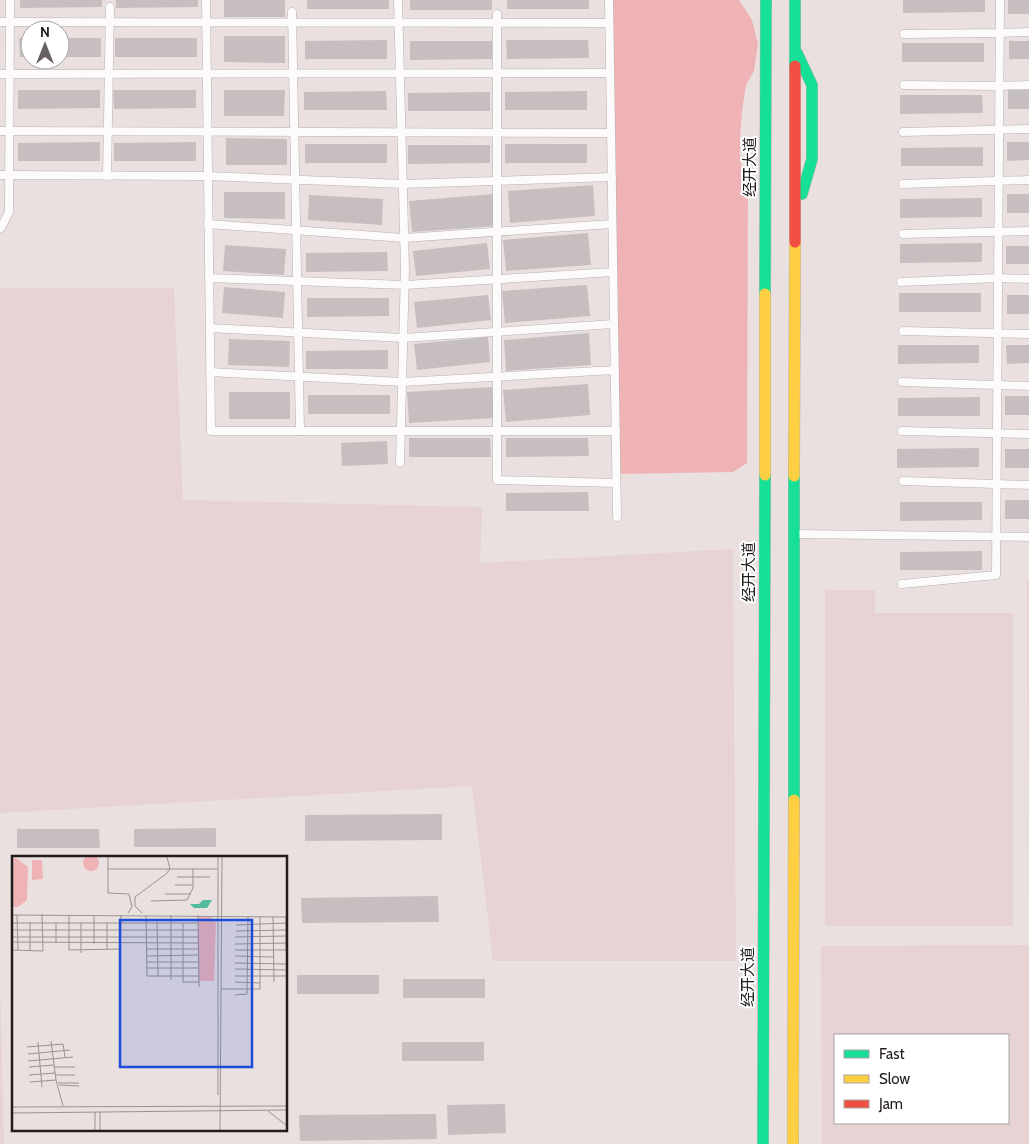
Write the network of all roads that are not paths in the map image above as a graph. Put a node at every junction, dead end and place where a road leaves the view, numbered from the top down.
1 (10, 0) edge
2 (206, 0) edge
3 (398, 0) edge
4 (609, 0) edge
5 (766, 0) edge
6 (795, 0) edge
7 (1000, 0) edge
8 (110, 7) dead end
9 (292, 12) dead end
10 (754, 12) dead end
11 (497, 14) dead end
12 (805, 16) dead end
13 (0, 22) edge
14 (10, 22) junction
15 (110, 22) junction
16 (206, 23) junction
17 (292, 23) junction
18 (398, 23) junction
19 (497, 23) junction
20 (609, 23) junction
21 (1029, 32) edge
22 (999, 33) junction
23 (904, 34) dead end
24 (795, 48) junction
25 (766, 55) junction
26 (207, 73) junction
27 (293, 73) junction
28 (400, 73) junction
29 (497, 73) junction
30 (610, 73) junction
31 (0, 74) edge
32 (9, 74) junction
33 (109, 74) junction
34 (904, 84) dead end
35 (1029, 85) edge
36 (755, 86) dead end
37 (999, 86) junction
38 (1029, 129) edge
39 (999, 130) junction
40 (0, 131) edge
41 (9, 131) junction
42 (108, 131) junction
43 (207, 132) junction
44 (294, 132) junction
45 (401, 132) junction
46 (497, 132) junction
47 (903, 132) dead end
48 (611, 133) junction
49 (0, 175) edge
50 (9, 175) junction
51 (107, 176) junction
52 (208, 176) junction
53 (612, 177) junction
54 (295, 180) junction
55 (755, 180) dead end
56 (1029, 180) edge
57 (497, 181) junction
58 (998, 181) junction
59 (403, 184) junction
60 (903, 184) dead end
61 (765, 216) junction
62 (794, 220) junction
63 (208, 224) junction
64 (612, 224) junction
65 (0, 228) edge
66 (296, 230) junction
67 (998, 230) junction
68 (1029, 231) edge
69 (497, 232) junction
70 (903, 234) dead end
71 (404, 238) junction
72 (613, 272) junction
73 (209, 278) junction
74 (998, 278) junction
75 (497, 279) junction
76 (1029, 279) edge
77 (297, 281) junction
78 (901, 282) dead end
79 (405, 285) junction
80 (614, 324) junction
81 (210, 328) junction
82 (903, 331) dead end
83 (298, 332) junction
84 (497, 332) junction
85 (998, 333) junction
86 (1029, 334) edge
87 (403, 338) junction
88 (614, 370) junction
89 (210, 372) junction
90 (299, 376) junction
91 (497, 377) junction
92 (402, 382) junction
93 (902, 382) dead end
94 (998, 386) junction
95 (1029, 386) edge
96 (300, 431) junction
97 (401, 431) junction
98 (497, 431) junction
99 (616, 431) junction
100 (902, 431) dead end
101 (997, 433) junction
102 (1029, 434) edge
103 (400, 463) dead end
104 (903, 481) dead end
105 (616, 483) junction
106 (997, 484) junction
107 (1029, 485) edge
108 (617, 517) dead end
109 (794, 534) junction
110 (997, 537) junction
111 (1029, 537) edge
112 (902, 584) dead end
113 (763, 1144) edge
114 (793, 1144) edge

1 - 14 lane
2 - 16 lane
3 - 18 lane
4 - 20 lane
5 - 25 main road, 经开大道
6 - 24 main road
7 - 22 lane
8 - 15 lane
9 - 17 lane
10 - 25 main road
11 - 19 lane
12 - 24 main road
13 - 14 lane
14 - 15 lane
14 - 32 lane
15 - 16 lane
15 - 33 lane
16 - 17 lane
16 - 26 lane
17 - 18 lane
17 - 27 lane
18 - 19 lane
18 - 28 lane
19 - 20 lane
19 - 29 lane
20 - 30 lane
21 - 22 lane
22 - 23 lane
22 - 37 lane
24 - 62 main road
24 - 62 main road
25 - 36 main road
25 - 61 main road, 经开大道
26 - 27 lane
26 - 33 lane
26 - 43 lane
27 - 28 lane
27 - 44 lane
28 - 29 lane
28 - 45 lane
29 - 30 lane
29 - 46 lane
30 - 48 lane
31 - 32 lane
32 - 33 lane
32 - 41 lane
33 - 42 lane
34 - 37 lane
35 - 37 lane
37 - 39 lane
38 - 39 lane
39 - 47 lane
39 - 58 lane
40 - 41 lane
41 - 42 lane
41 - 50 lane
42 - 43 lane
42 - 51 lane
43 - 44 lane
43 - 52 lane
44 - 45 lane
44 - 54 lane
45 - 46 lane
45 - 59 lane
46 - 48 lane
46 - 57 lane
48 - 53 lane
49 - 50 lane
50 - 51 lane
50 - 65 lane
51 - 52 lane
52 - 54 lane
52 - 63 lane
53 - 57 lane
53 - 64 lane
54 - 59 lane
54 - 66 lane
55 - 61 main road
56 - 58 lane
57 - 59 lane
57 - 69 lane
58 - 60 lane
58 - 67 lane
59 - 71 lane
61 - 113 main road, 经开大道
62 - 109 main road
63 - 66 lane
63 - 73 lane
64 - 69 lane
64 - 72 lane
66 - 71 lane
66 - 77 lane
67 - 68 lane
67 - 70 lane
67 - 74 lane
69 - 71 lane
69 - 75 lane
71 - 79 lane
72 - 75 lane
72 - 80 lane
73 - 77 lane
73 - 81 lane
74 - 76 lane
74 - 78 lane
74 - 85 lane
75 - 79 lane
75 - 84 lane
77 - 79 lane
77 - 83 lane
79 - 87 lane
80 - 84 lane
80 - 88 lane
81 - 83 lane
81 - 89 lane
82 - 85 lane
83 - 87 lane
83 - 90 lane
84 - 87 lane
84 - 91 lane
85 - 86 lane
85 - 94 lane
87 - 92 lane
88 - 91 lane
88 - 99 lane
89 - 90 lane
89 - 96 lane
90 - 92 lane
90 - 96 lane
91 - 92 lane
91 - 98 lane
92 - 97 lane
93 - 94 lane
94 - 95 lane
94 - 101 lane
96 - 97 lane
97 - 98 lane
97 - 103 lane
98 - 99 lane
98 - 105 lane
99 - 105 lane
100 - 101 lane
101 - 102 lane
101 - 106 lane
104 - 106 lane
105 - 108 lane
106 - 107 lane
106 - 110 lane
109 - 110 lane
109 - 114 main road
110 - 111 lane
110 - 112 lane

